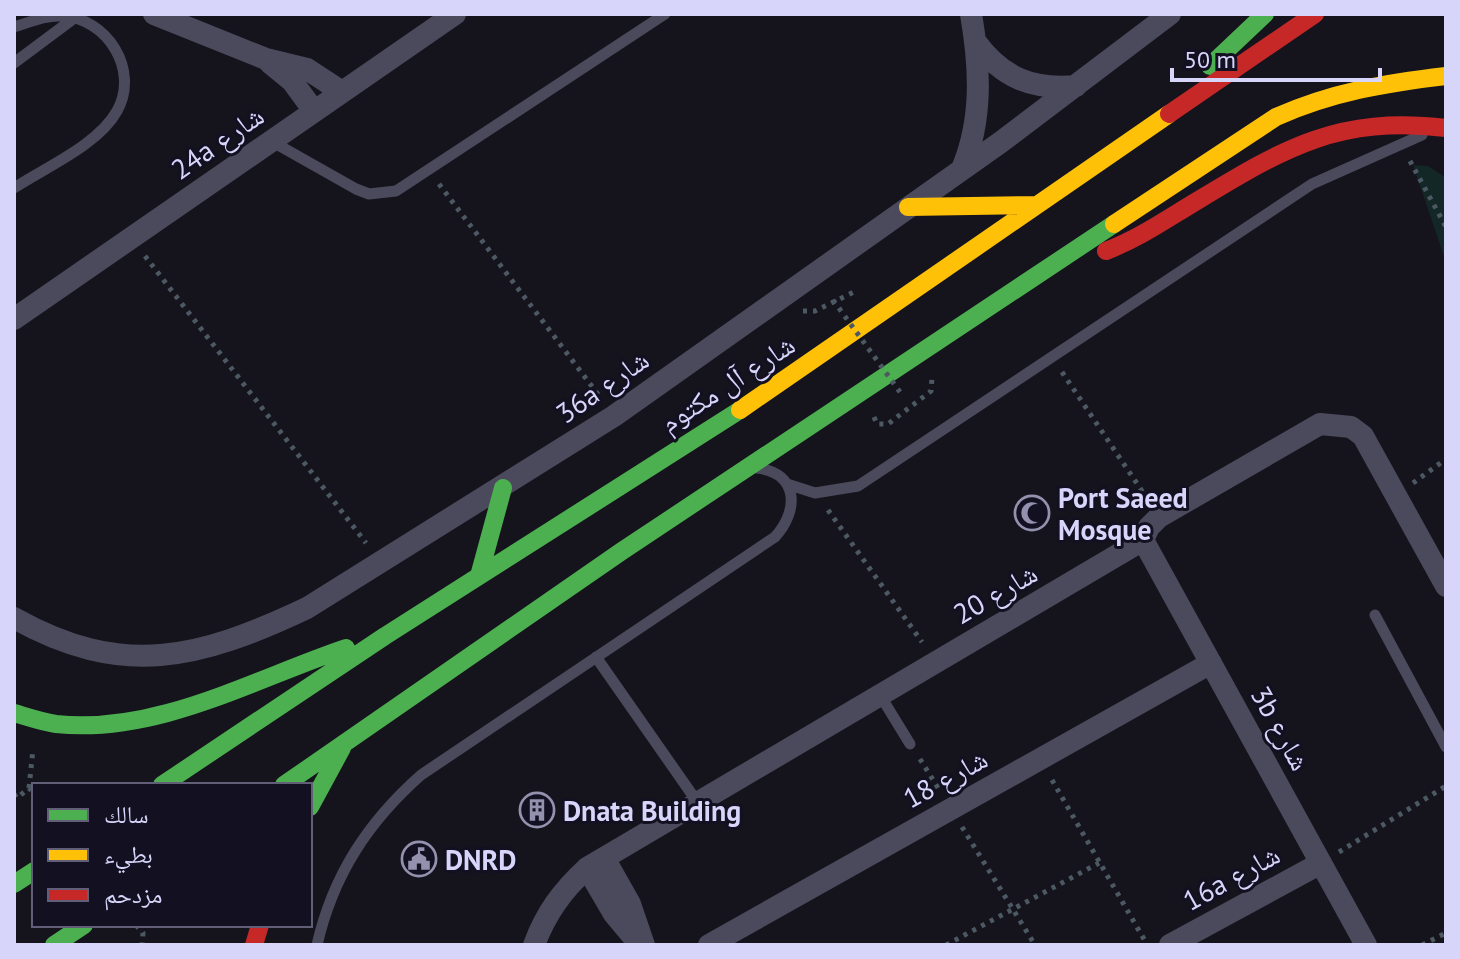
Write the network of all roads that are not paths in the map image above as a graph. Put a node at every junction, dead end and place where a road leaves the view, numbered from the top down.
1 (154, 14) edge
2 (455, 14) edge
3 (665, 14) edge
4 (971, 14) edge
5 (1170, 14) edge
6 (1265, 14) edge
7 (1315, 14) edge
8 (77, 16) edge
9 (14, 27) edge
10 (975, 41) junction
11 (266, 59) junction
12 (14, 63) edge
13 (1446, 76) edge
14 (1076, 86) junction
15 (342, 92) junction
16 (314, 111) junction
17 (1446, 128) edge
18 (1137, 133) junction
19 (271, 141) junction
20 (962, 169) junction
21 (14, 188) edge
22 (1036, 205) junction
23 (908, 207) junction
24 (1055, 264) junction
25 (14, 319) edge
26 (745, 469) junction
27 (787, 484) junction
28 (503, 488) junction
29 (1143, 540) junction
30 (479, 576) junction
31 (1446, 586) edge
32 (1375, 615) dead end
33 (14, 618) edge
34 (385, 636) junction
35 (596, 657) junction
36 (1211, 663) junction
37 (880, 695) junction
38 (14, 713) edge
39 (344, 743) junction
40 (910, 744) road end
41 (1446, 747) edge
42 (165, 783) edge
43 (287, 783) edge
44 (312, 803) edge
45 (698, 803) junction
46 (596, 863) junction
47 (1321, 863) junction
48 (74, 928) edge
49 (54, 945) edge
50 (317, 945) edge
51 (534, 945) edge
52 (642, 945) edge
53 (709, 945) edge
54 (1170, 945) edge
55 (1366, 945) edge

1 - 11 street
2 - 15 street, 24a شارع
3 - 19 lane
4 - 10 street
5 - 14 street, 36a شارع
6 - 18 main road
7 - 18 main road, شارع آل مكتوم
8 - 9 lane
8 - 12 lane
8 - 21 lane
10 - 14 street
10 - 20 street
11 - 15 street
11 - 16 street
13 - 24 main road
14 - 20 street, 36a شارع
15 - 16 street, 24a شارع
16 - 19 street, 24a شارع
17 - 24 main road
17 - 27 lane
18 - 22 main road, شارع آل مكتوم
19 - 25 street, 24a شارع
20 - 23 street, 36a شارع
22 - 23 main road
22 - 30 main road, شارع آل مكتوم
23 - 28 street, 36a شارع
24 - 26 main road
26 - 27 lane
26 - 39 main road
27 - 35 lane
28 - 30 main road
28 - 33 street, 36a شارع
29 - 31 street, شارع 20
29 - 36 street, 3b شارع
29 - 37 street, شارع 20
30 - 34 main road, شارع آل مكتوم
32 - 41 lane
34 - 38 main road
34 - 42 main road, شارع آل مكتوم
35 - 45 lane
35 - 50 lane
36 - 47 street, 3b شارع
36 - 53 street, شارع 18
37 - 40 lane
37 - 45 street, شارع 20
39 - 43 main road
39 - 44 main road
45 - 46 street, شارع 20
46 - 51 street, شارع 20
46 - 52 street
47 - 54 street, 16a شارع
47 - 55 street, 3b شارع
48 - 49 main road

